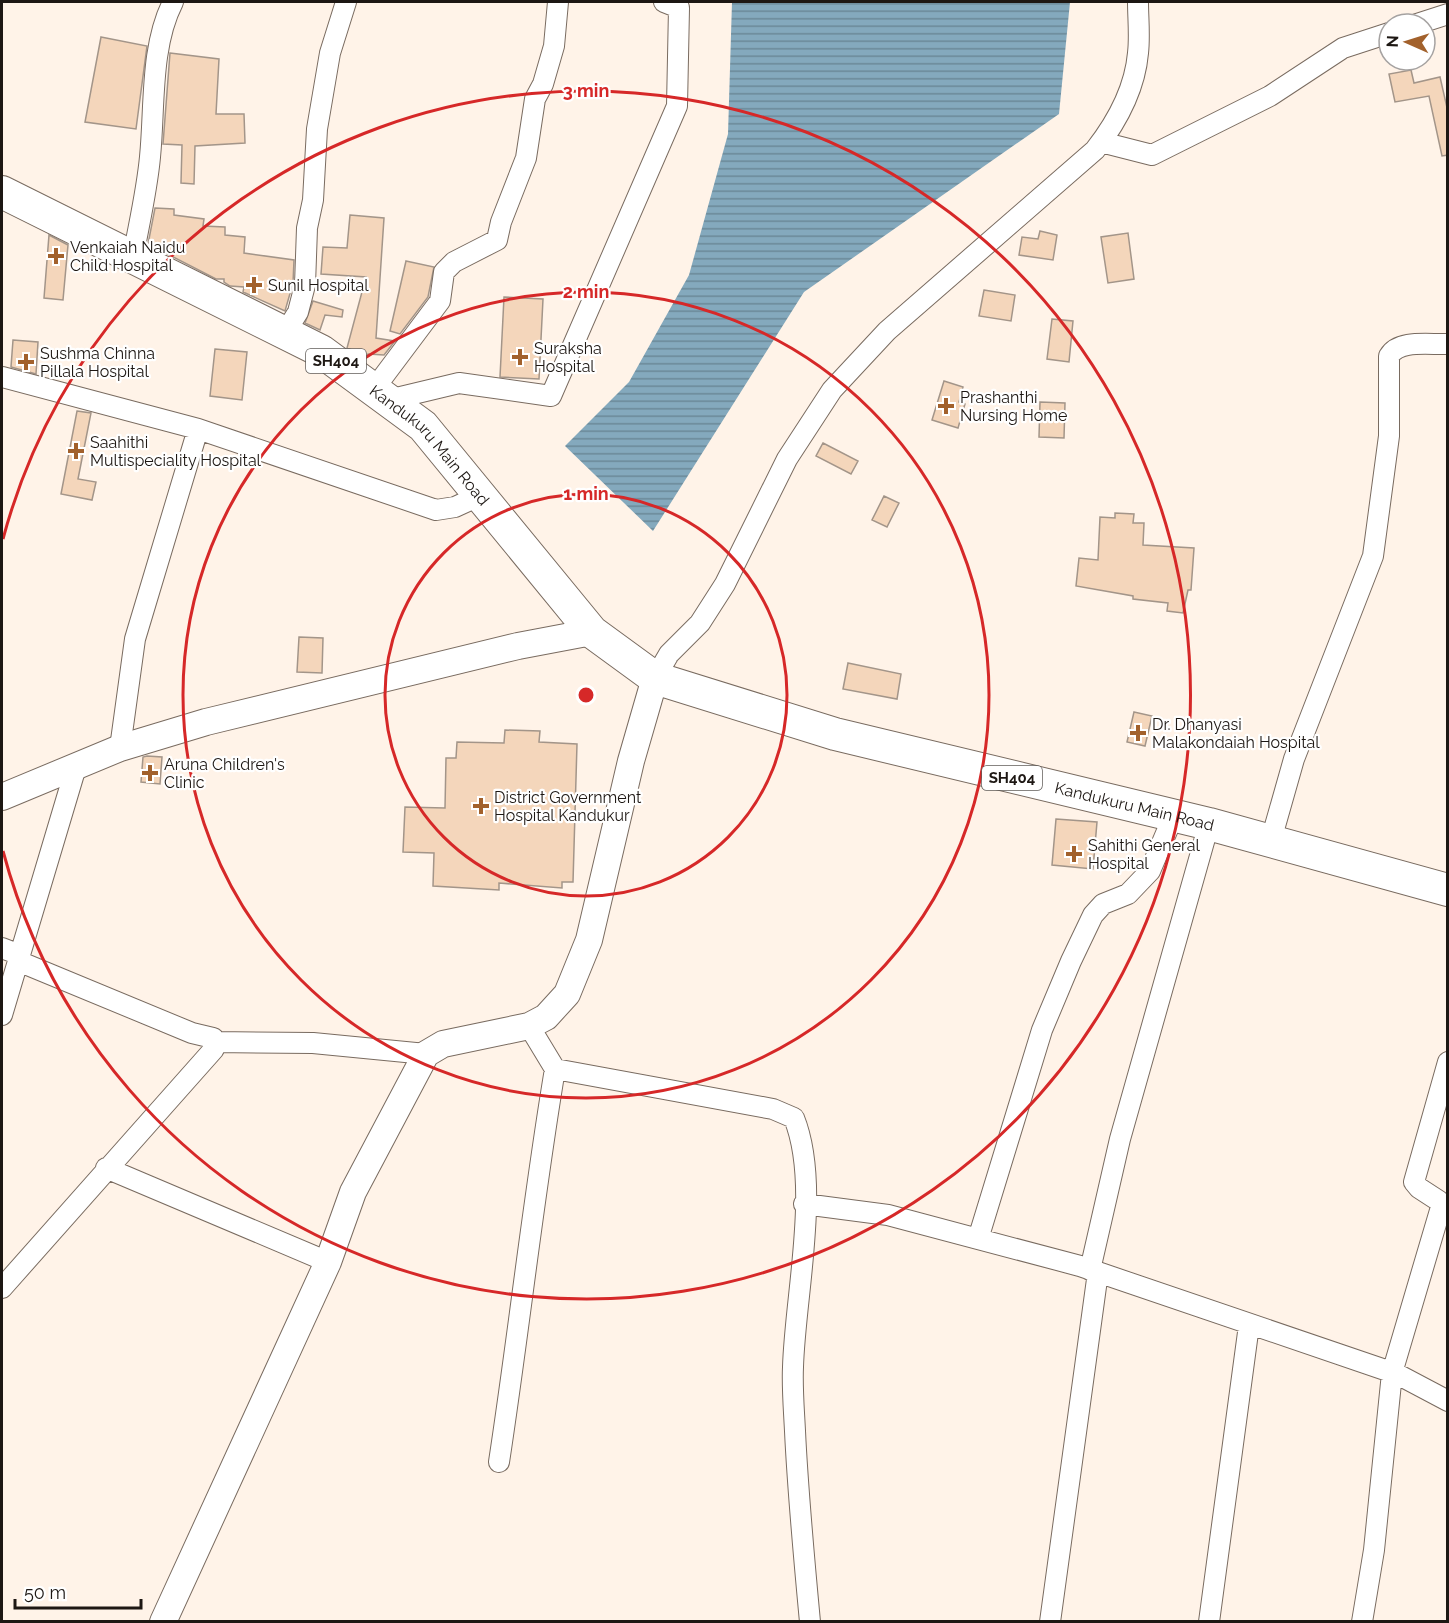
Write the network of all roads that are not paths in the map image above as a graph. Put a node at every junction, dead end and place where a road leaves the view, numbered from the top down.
1 (173, 2) edge
2 (346, 2) edge
3 (558, 2) edge
4 (664, 2) edge
5 (1138, 2) edge
6 (1377, 37) edge
7 (1101, 142) junction
8 (2, 192) edge
9 (134, 257) junction
10 (285, 333) junction
11 (1448, 344) edge
12 (2, 377) edge
13 (381, 395) junction
14 (198, 429) junction
15 (482, 495) junction
16 (592, 632) junction
17 (655, 678) junction
18 (120, 748) junction
19 (76, 767) junction
20 (2, 797) edge
21 (1173, 817) junction
22 (1209, 824) junction
23 (1271, 840) junction
24 (1448, 890) edge
25 (2, 948) edge
26 (19, 958) junction
27 (2, 1014) edge
28 (529, 1026) junction
29 (213, 1042) junction
30 (426, 1054) junction
31 (1448, 1062) edge
32 (555, 1069) junction
33 (106, 1168) junction
34 (804, 1204) junction
35 (978, 1239) junction
36 (328, 1262) junction
37 (1094, 1271) junction
38 (2, 1288) edge
39 (1249, 1325) junction
40 (1392, 1373) junction
41 (1448, 1401) edge
42 (499, 1462) dead end
43 (163, 1622) edge
44 (810, 1622) edge
45 (1050, 1622) edge
46 (1209, 1622) edge
47 (1362, 1622) edge

1 - 9 street
2 - 10 street
3 - 13 street
4 - 13 street
5 - 7 street
6 - 7 street
7 - 17 street
8 - 9 main road, Kandukuru Main Road / SH404
9 - 10 main road, Kandukuru Main Road / SH404
10 - 13 main road, Kandukuru Main Road / SH404
11 - 23 street
12 - 14 street
13 - 15 main road, Kandukuru Main Road / SH404
14 - 15 street
14 - 18 street
15 - 16 main road, Kandukuru Main Road / SH404
16 - 17 main road, Kandukuru Main Road / SH404
16 - 18 street
17 - 21 main road, Kandukuru Main Road / SH404
17 - 28 street
18 - 19 street
19 - 20 street
19 - 26 street
21 - 22 main road, Kandukuru Main Road / SH404
21 - 35 street
22 - 23 main road, Kandukuru Main Road / SH404
22 - 37 street
23 - 24 main road, Kandukuru Main Road / SH404
25 - 26 street
26 - 27 street
26 - 29 street
28 - 30 street
28 - 32 street
29 - 30 street
29 - 33 street
30 - 36 street
31 - 40 street
32 - 34 street
32 - 42 street
33 - 36 street
33 - 38 street
34 - 35 street
34 - 44 street
35 - 37 street
36 - 43 street
37 - 39 street
37 - 45 street
39 - 40 street
39 - 46 street
40 - 41 street
40 - 47 street

